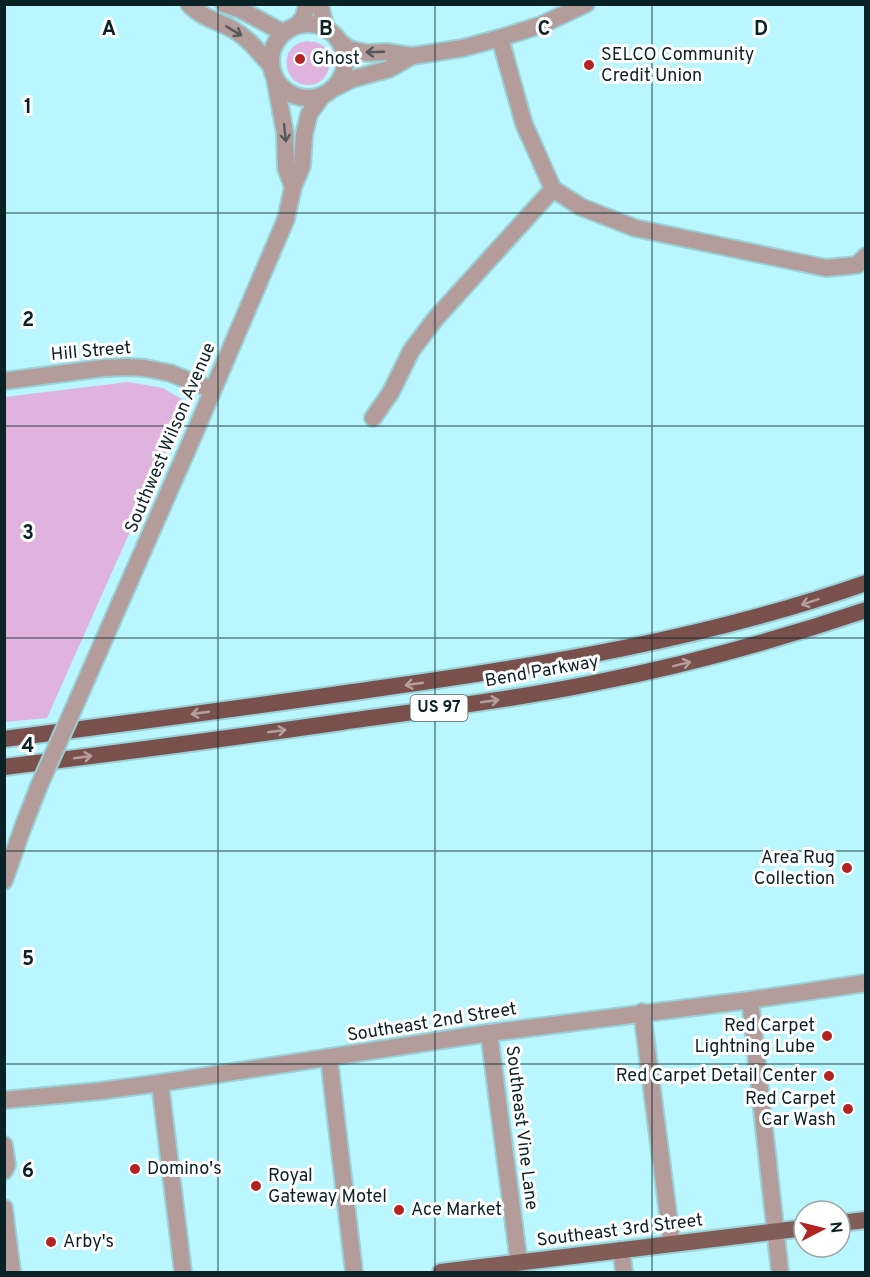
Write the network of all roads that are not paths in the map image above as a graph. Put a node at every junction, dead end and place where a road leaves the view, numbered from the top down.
1 (189, 4) edge
2 (224, 4) edge
3 (307, 4) edge
4 (320, 4) edge
5 (586, 4) edge
6 (291, 29) junction
7 (334, 36) junction
8 (500, 38) junction
9 (412, 56) junction
10 (273, 72) junction
11 (328, 92) junction
12 (293, 187) junction
13 (553, 189) junction
14 (866, 256) edge
15 (4, 381) edge
16 (213, 390) junction
17 (373, 418) dead end
18 (866, 583) edge
19 (866, 610) edge
20 (4, 739) edge
21 (4, 767) edge
22 (4, 881) edge
23 (866, 983) edge
24 (750, 1000) junction
25 (642, 1012) junction
26 (489, 1033) junction
27 (329, 1058) junction
28 (160, 1083) junction
29 (4, 1100) edge
30 (4, 1145) edge
31 (4, 1171) edge
32 (4, 1208) edge
33 (792, 1229) edge
34 (776, 1231) junction
35 (672, 1244) junction
36 (621, 1250) junction
37 (519, 1263) junction
38 (12, 1272) edge
39 (183, 1272) edge
40 (354, 1272) edge
41 (441, 1272) edge
42 (624, 1272) edge
43 (780, 1272) edge

1 -> 10 street
2 - 6 street
3 - 6 street
4 - 7 street
5 - 8 street
6 - 7 street
6 - 10 street
9 -> 7 street
7 - 11 street
8 - 9 street
8 - 13 street
9 - 11 street
10 - 11 street
10 -> 12 street, Southwest Wilson Avenue
11 - 12 street, Southwest Wilson Avenue
12 - 16 street, Southwest Wilson Avenue
13 - 14 street
13 - 17 street
15 - 16 street, Hill Street
16 - 22 street, Southwest Wilson Avenue, bridge
18 -> 20 highway, Bend Parkway / US 97
21 -> 19 highway, Bend Parkway / US 97
23 - 24 street, Southeast 2nd Street
24 - 25 street, Southeast 2nd Street
24 - 34 street
25 - 26 street, Southeast 2nd Street
25 - 35 street
26 - 27 street, Southeast 2nd Street
26 - 37 street, Southeast Vine Lane
27 - 28 street, Southeast 2nd Street
27 - 40 street
28 - 29 street, Southeast 2nd Street
28 - 39 street
30 - 31 street
32 - 38 street
33 - 34 main road, Southeast 3rd Street
34 - 35 main road, Southeast 3rd Street
34 - 43 street
35 - 36 main road, Southeast 3rd Street
36 - 37 main road, Southeast 3rd Street
36 - 42 street
37 - 41 main road, Southeast 3rd Street

